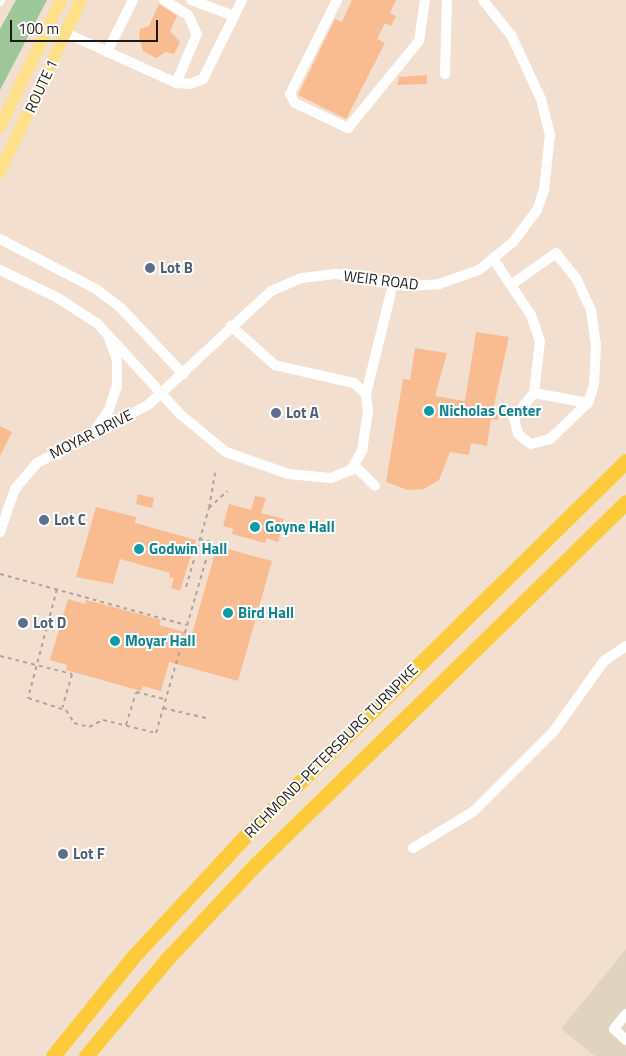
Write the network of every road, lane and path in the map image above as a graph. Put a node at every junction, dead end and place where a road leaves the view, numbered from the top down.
1 (61, 0) edge
2 (81, 0) edge
3 (133, 0) edge
4 (164, 0) edge
5 (191, 0) edge
6 (242, 0) edge
7 (337, 0) edge
8 (425, 0) edge
9 (447, 0) edge
10 (483, 0) edge
11 (234, 16) junction
12 (66, 33) junction
13 (107, 52) junction
14 (445, 74) dead end
15 (176, 83) junction
16 (0, 127) edge
17 (0, 172) edge
18 (0, 239) edge
19 (494, 260) junction
20 (0, 270) edge
21 (393, 284) junction
22 (511, 285) junction
23 (231, 326) junction
24 (106, 332) junction
25 (183, 374) junction
26 (534, 393) junction
27 (162, 394) junction
28 (366, 394) junction
29 (588, 403) junction
30 (95, 430) junction
31 (626, 462) edge
32 (355, 466) junction
33 (216, 470) dead end
34 (375, 486) dead end
35 (227, 491) dead end
36 (626, 502) edge
37 (210, 508) junction
38 (0, 532) edge
39 (200, 539) junction
40 (0, 574) edge
41 (186, 587) dead end
42 (57, 589) junction
43 (186, 625) junction
44 (626, 646) edge
45 (0, 656) edge
46 (36, 663) junction
47 (165, 699) junction
48 (62, 708) junction
49 (163, 708) junction
50 (206, 718) dead end
51 (126, 725) junction
52 (413, 848) dead end
53 (626, 1014) edge
54 (626, 1040) edge
55 (53, 1056) edge
56 (86, 1056) edge

1 - 16 main road, ROUTE 1
2 - 12 main road, ROUTE 1
3 - 13 street
4 - 15 street
5 - 11 street
6 - 11 street
7 - 8 street
9 - 14 street
10 - 19 street, WEIR ROAD
11 - 15 street
12 - 13 street
12 - 17 main road, ROUTE 1
13 - 15 street
18 - 25 street
19 - 21 street, WEIR ROAD
19 - 22 street
20 - 24 street
21 - 23 street, WEIR ROAD
21 - 28 street
22 - 26 street
22 - 29 street
23 - 25 street, WEIR ROAD
23 - 28 street
24 - 27 street
24 - 30 street
25 - 27 street, MOYAR DRIVE
26 - 29 street
26 - 29 street
27 - 30 street, MOYAR DRIVE
27 - 32 street
28 - 32 street
30 - 38 street, MOYAR DRIVE
31 - 55 highway, RICHMOND-PETERSBURG TURNPIKE
32 - 34 street
33 - 37 path
35 - 37 path
36 - 56 highway, RICHMOND-PETERSBURG TURNPIKE
37 - 39 path
39 - 41 path
39 - 43 path
40 - 42 path
42 - 43 path
42 - 46 path
43 - 47 path
44 - 52 street
45 - 46 path
46 - 48 path
46 - 48 path
47 - 49 path
47 - 51 path
48 - 51 path
49 - 50 path
49 - 51 path
53 - 54 street

